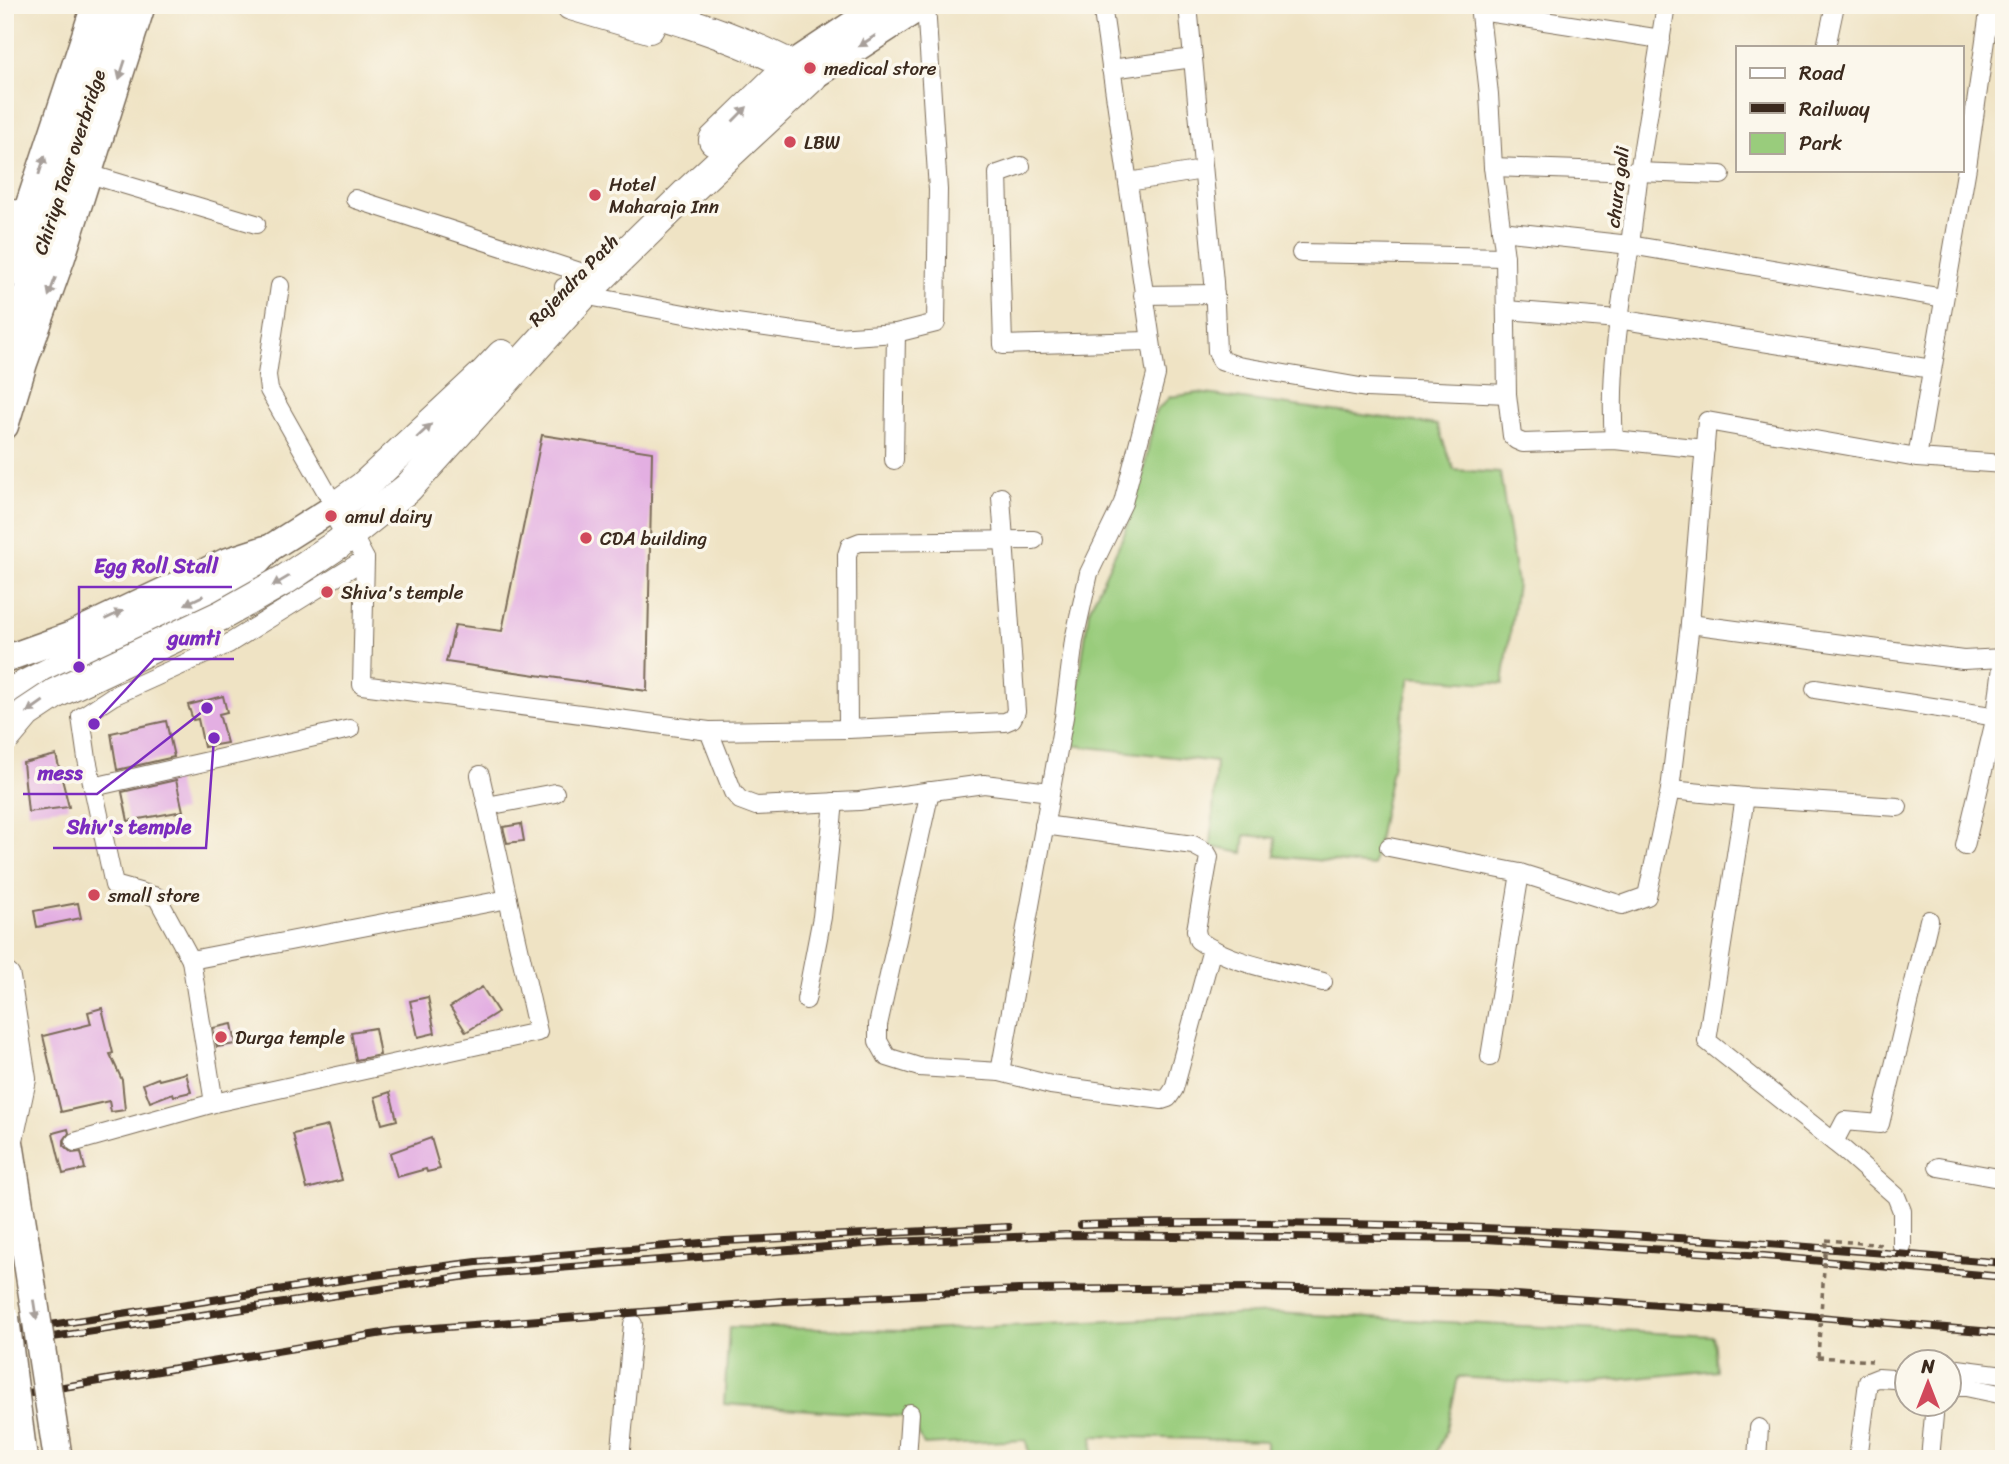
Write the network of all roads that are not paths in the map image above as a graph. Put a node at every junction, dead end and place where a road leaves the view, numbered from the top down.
1 (95, 5) edge
2 (119, 5) edge
3 (142, 5) edge
4 (571, 5) edge
5 (628, 5) edge
6 (881, 5) edge
7 (924, 5) edge
8 (1102, 5) edge
9 (1188, 5) edge
10 (1666, 5) edge
11 (1835, 5) edge
12 (1990, 5) edge
13 (1480, 8) edge
14 (1661, 39) junction
15 (1826, 46) edge
16 (1193, 58) junction
17 (1111, 69) junction
18 (795, 77) junction
19 (1021, 166) dead end
20 (1493, 167) junction
21 (1203, 170) junction
22 (1639, 172) junction
23 (89, 174) junction
24 (1721, 175) dead end
25 (1128, 182) junction
26 (355, 199) dead end
27 (16, 210) edge
28 (256, 224) dead end
29 (1501, 231) junction
30 (1630, 245) junction
31 (1301, 253) dead end
32 (1505, 257) junction
33 (5, 276) edge
34 (576, 285) junction
35 (280, 286) dead end
36 (1215, 294) junction
37 (1143, 295) junction
38 (1944, 298) junction
39 (1507, 310) junction
40 (1618, 319) junction
41 (896, 333) junction
42 (1149, 341) junction
43 (5, 359) edge
44 (1932, 369) junction
45 (1507, 394) junction
46 (5, 426) edge
47 (1614, 440) junction
48 (1705, 449) junction
49 (1917, 458) junction
50 (894, 460) dead end
51 (2004, 464) edge
52 (386, 466) junction
53 (408, 488) junction
54 (1001, 496) dead end
55 (335, 507) junction
56 (1034, 540) dead end
57 (1005, 542) junction
58 (352, 545) junction
59 (270, 548) junction
60 (1690, 624) junction
61 (2003, 658) edge
62 (5, 659) edge
63 (66, 663) junction
64 (1815, 689) dead end
65 (5, 693) edge
66 (81, 717) junction
67 (2000, 717) edge
68 (350, 729) dead end
69 (848, 729) junction
70 (709, 731) junction
71 (5, 738) edge
72 (480, 775) dead end
73 (93, 787) junction
74 (1670, 790) junction
75 (930, 791) junction
76 (1050, 792) junction
77 (555, 793) dead end
78 (1745, 797) junction
79 (834, 802) junction
80 (487, 806) junction
81 (1898, 807) dead end
82 (1044, 825) junction
83 (1965, 846) dead end
84 (1390, 847) dead end
85 (1520, 873) junction
86 (508, 899) junction
87 (1929, 920) dead end
88 (1212, 949) junction
89 (191, 960) junction
90 (5, 978) edge
91 (1323, 982) dead end
92 (806, 1000) dead end
93 (1490, 1057) dead end
94 (1000, 1072) junction
95 (214, 1103) junction
96 (7, 1126) edge
97 (75, 1142) dead end
98 (1834, 1142) junction
99 (1937, 1167) dead end
100 (2004, 1179) edge
101 (1902, 1246) road end
102 (5, 1318) edge
103 (633, 1324) dead end
104 (1964, 1370) edge
105 (2004, 1375) edge
106 (1894, 1379) edge
107 (1964, 1387) edge
108 (2004, 1395) edge
109 (910, 1413) dead end
110 (1934, 1418) edge
111 (1759, 1428) dead end
112 (23, 1459) edge
113 (58, 1459) edge
114 (620, 1459) edge
115 (907, 1459) edge
116 (1757, 1459) edge
117 (1858, 1459) edge
118 (1930, 1459) edge

27 -> 1 main road
2 - 43 main road, Chiriya Taar overbridge
3 -> 23 main road
4 - 18 highway
5 - 18 highway
6 - 18 main road, Rajendra Path
7 -> 18 main road, Rajendra Path
7 - 41 street
8 - 17 street
9 - 16 street
10 - 14 street, chura gali
11 - 15 street
12 - 38 street
13 - 14 street
13 - 20 street
14 - 22 street, chura gali
16 - 17 street
16 - 21 street
17 - 25 street
18 - 34 highway, Rajendra Path
19 - 42 street
20 - 22 street
20 - 29 street
21 - 25 street
21 - 36 street
22 - 24 street
22 - 30 street, chura gali
23 - 28 street
23 -> 46 main road
25 - 37 street
26 - 34 street
27 - 33 main road
29 - 30 street, chura gali
29 - 32 street
30 - 38 street
30 - 40 street
31 - 32 street
32 - 39 street
34 - 41 street
52 -> 34 highway, Rajendra Path
34 - 53 highway, Rajendra Path
35 - 55 street
36 - 37 street
36 - 45 street
37 - 42 street
38 - 44 street
39 - 40 street
39 - 45 street
40 - 44 street
40 - 47 street
41 - 50 street
42 - 76 street
44 - 49 street
45 - 47 street
47 - 48 street
48 - 49 street
48 - 60 street
49 - 51 street
52 - 53 highway
52 - 55 highway, Rajendra Path
53 - 58 highway, Rajendra Path
54 - 57 street
55 - 58 highway
55 - 59 main road
56 - 57 street
57 - 69 street
57 - 69 street
58 - 66 street
58 - 70 street
58 -> 71 highway, Rajendra Path, bridge
62 -> 59 main road
59 -> 63 main road
60 - 61 street
60 - 74 street
61 - 67 street
63 - 65 main road
63 - 66 street
64 - 67 street
66 - 73 street
67 - 83 street
68 - 73 street
69 - 70 street
70 - 79 street
72 - 80 street
73 - 89 street
74 - 78 street
74 - 85 street
75 - 76 street
75 - 79 street
75 - 94 street
76 - 82 street
77 - 80 street
78 - 81 street
78 - 98 street
79 - 92 street
80 - 86 street
82 - 88 street
82 - 94 street
84 - 85 street
85 - 93 street
86 - 89 street
86 - 95 street
87 - 98 street
88 - 91 street
88 - 94 street
89 - 95 street
90 - 96 highway
95 - 97 street
96 -> 113 main road, bridge
98 - 101 street
99 - 100 street
102 - 112 main road, bridge
103 - 114 street
104 - 105 street
106 - 117 street
107 - 108 street
109 - 115 street
110 - 118 street
111 - 116 street

